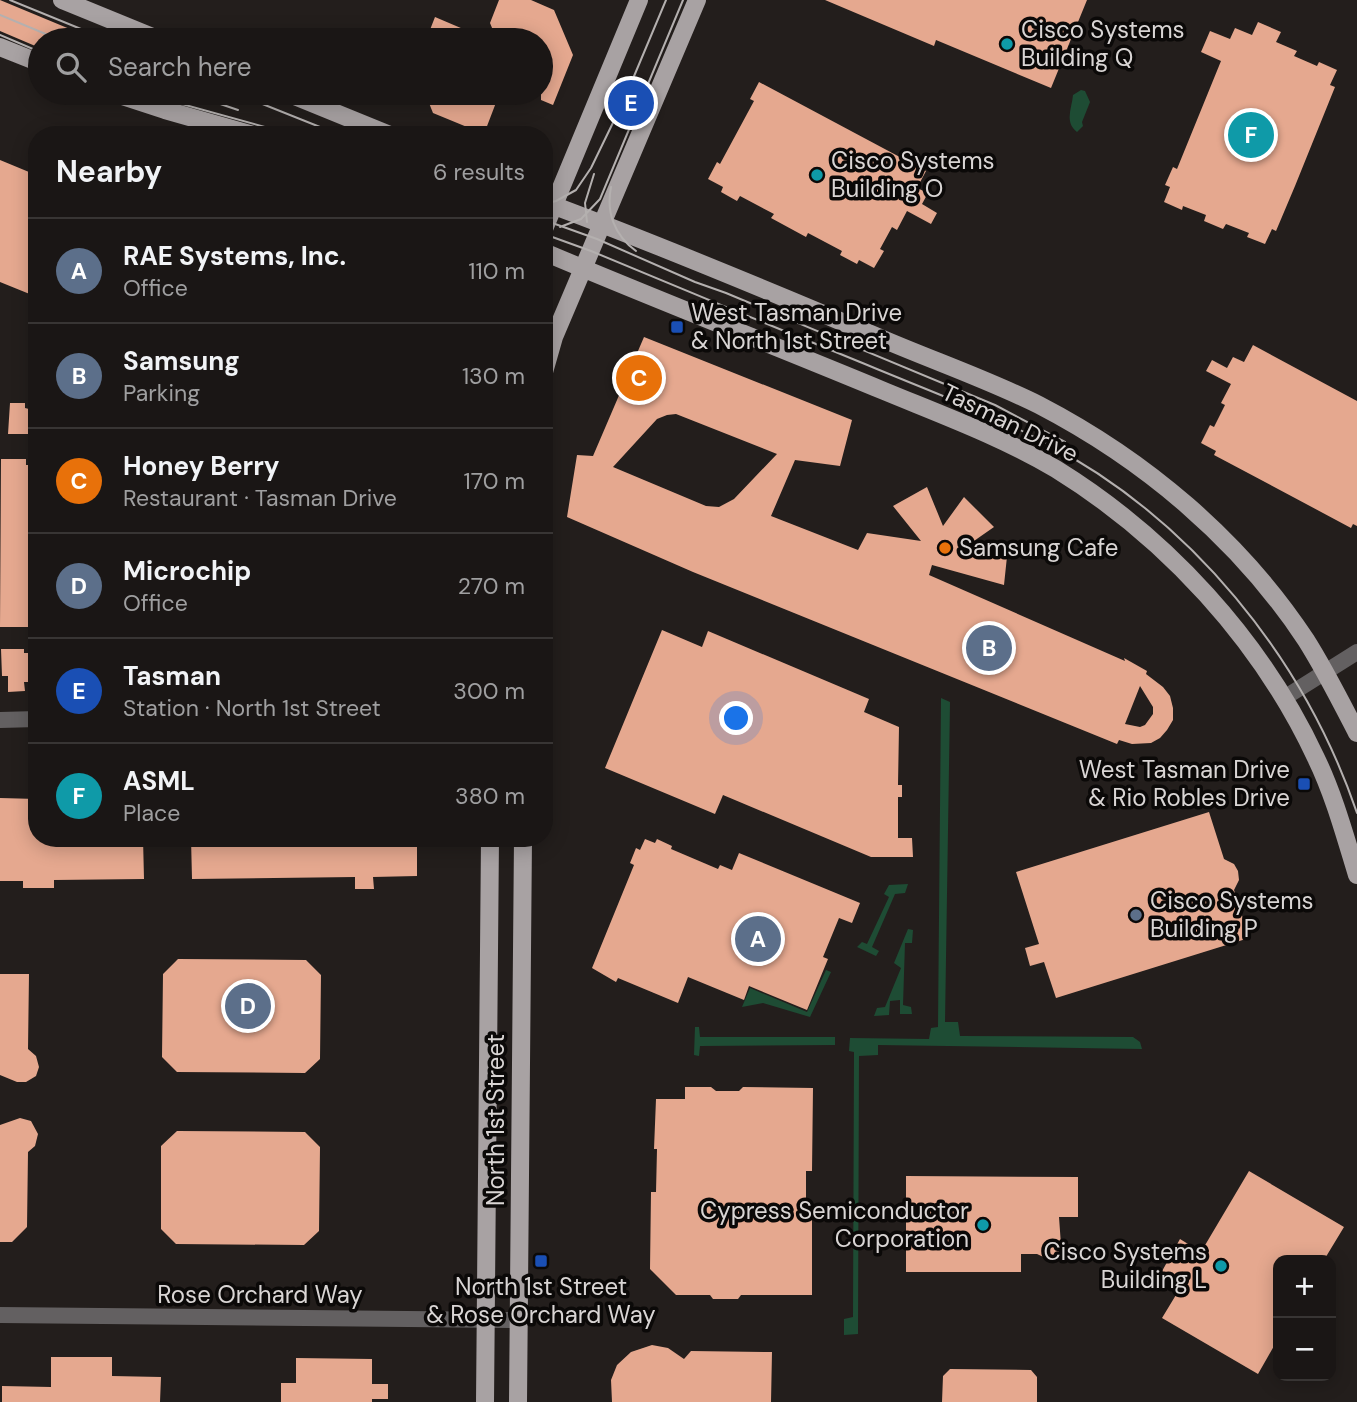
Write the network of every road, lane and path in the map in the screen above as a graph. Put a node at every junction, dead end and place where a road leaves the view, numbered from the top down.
1 (62, 0) edge
2 (639, 0) edge
3 (697, 0) edge
4 (131, 28) edge
5 (0, 47) edge
6 (28, 58) edge
7 (147, 105) edge
8 (316, 105) edge
9 (221, 126) edge
10 (368, 126) edge
11 (553, 195) edge
12 (553, 205) edge
13 (603, 224) junction
14 (553, 256) edge
15 (584, 269) junction
16 (553, 340) edge
17 (1357, 652) edge
18 (1325, 673) junction
19 (1284, 698) junction
20 (28, 719) edge
21 (0, 720) edge
22 (1357, 733) edge
23 (490, 847) edge
24 (523, 847) edge
25 (1357, 875) edge
26 (0, 1315) edge
27 (486, 1320) junction
28 (519, 1320) junction
29 (485, 1402) edge
30 (518, 1402) edge

1 - 4 main road
2 - 11 main road
3 - 13 main road
5 - 6 main road
7 - 9 main road
8 - 10 main road
12 - 13 main road, Tasman Drive
13 - 15 main road
13 - 18 main road, Tasman Drive
14 - 15 main road, Tasman Drive
15 - 16 main road
15 - 19 main road, Tasman Drive
17 - 18 street
18 - 19 street
18 - 22 main road, Tasman Drive
19 - 25 main road, Tasman Drive
20 - 21 street
23 - 27 main road, North 1st Street
24 - 28 main road, North 1st Street
26 - 27 street, Rose Orchard Way
27 - 28 street, Rose Orchard Way
27 - 29 main road, North 1st Street
28 - 30 main road, North 1st Street

